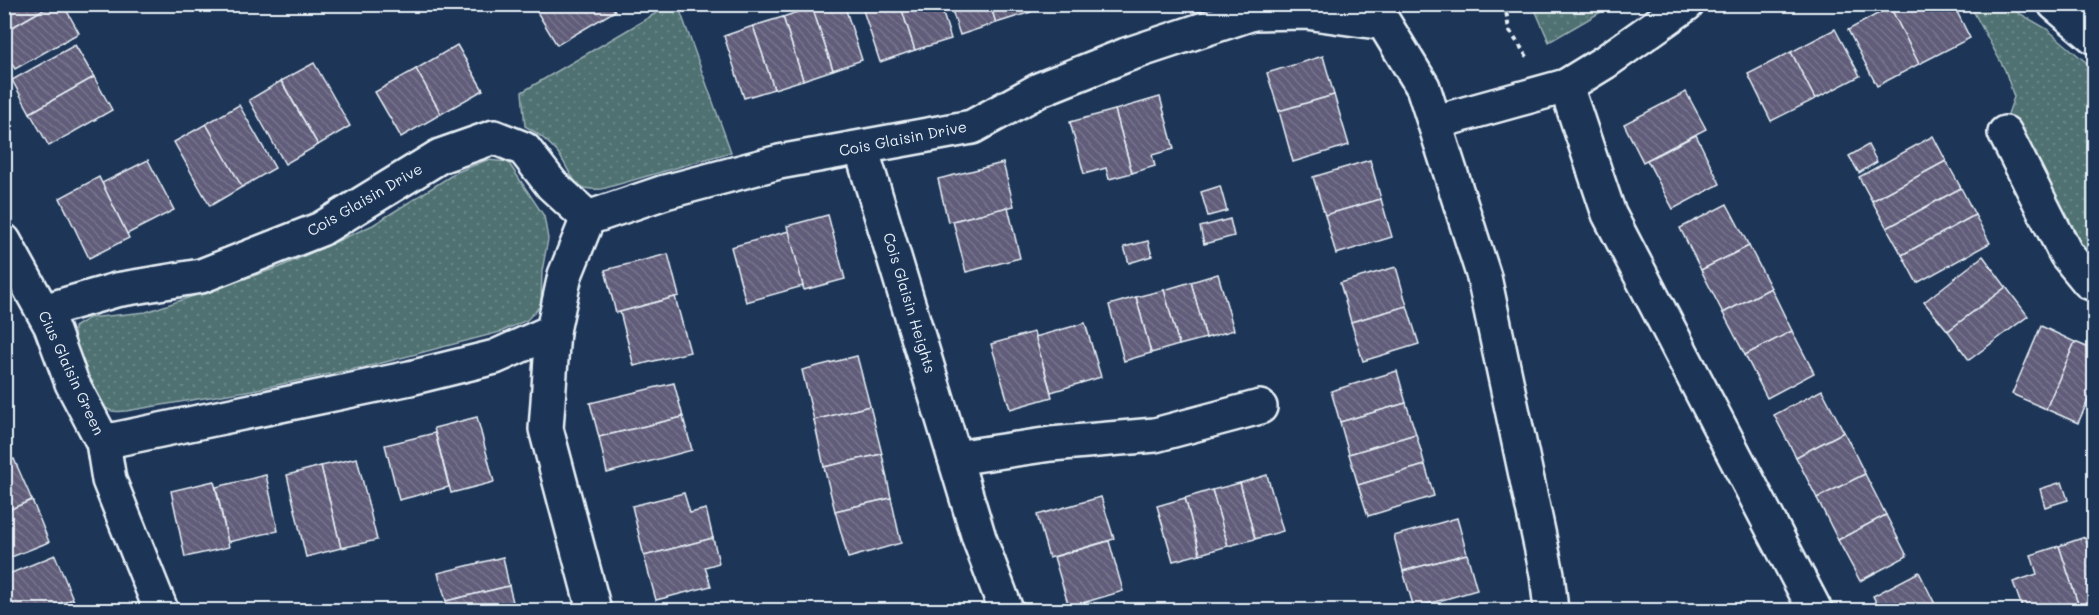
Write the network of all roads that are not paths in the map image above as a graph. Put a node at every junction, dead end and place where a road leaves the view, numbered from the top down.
1 (1687, 4) edge
2 (2055, 4) edge
3 (1250, 9) edge
4 (2094, 37) edge
5 (1558, 88) junction
6 (1436, 122) junction
7 (2005, 133) dead end
8 (861, 148) junction
9 (588, 218) junction
10 (4, 242) edge
11 (2094, 284) edge
12 (43, 311) junction
13 (553, 331) junction
14 (1260, 407) dead end
15 (103, 442) junction
16 (955, 458) junction
17 (161, 610) edge
18 (594, 610) edge
19 (1006, 610) edge
20 (1551, 610) edge
21 (1815, 610) edge

1 - 5 street
2 - 4 street
3 - 6 street, Cois Glaisin Drive
3 - 8 street, Cois Glaisin Drive
5 - 6 street
5 - 21 street
6 - 20 street
7 - 11 street
8 - 9 street, Cois Glaisin Drive
8 - 16 street, Cois Glaisin Heights
9 - 12 street, Cois Glaisin Drive
9 - 13 street
10 - 12 street, Cius Glaisin Green
12 - 15 street, Cius Glaisin Green
13 - 15 street
13 - 18 street
14 - 16 street
15 - 17 street, Cius Glaisin Green
16 - 19 street, Cois Glaisin Heights

